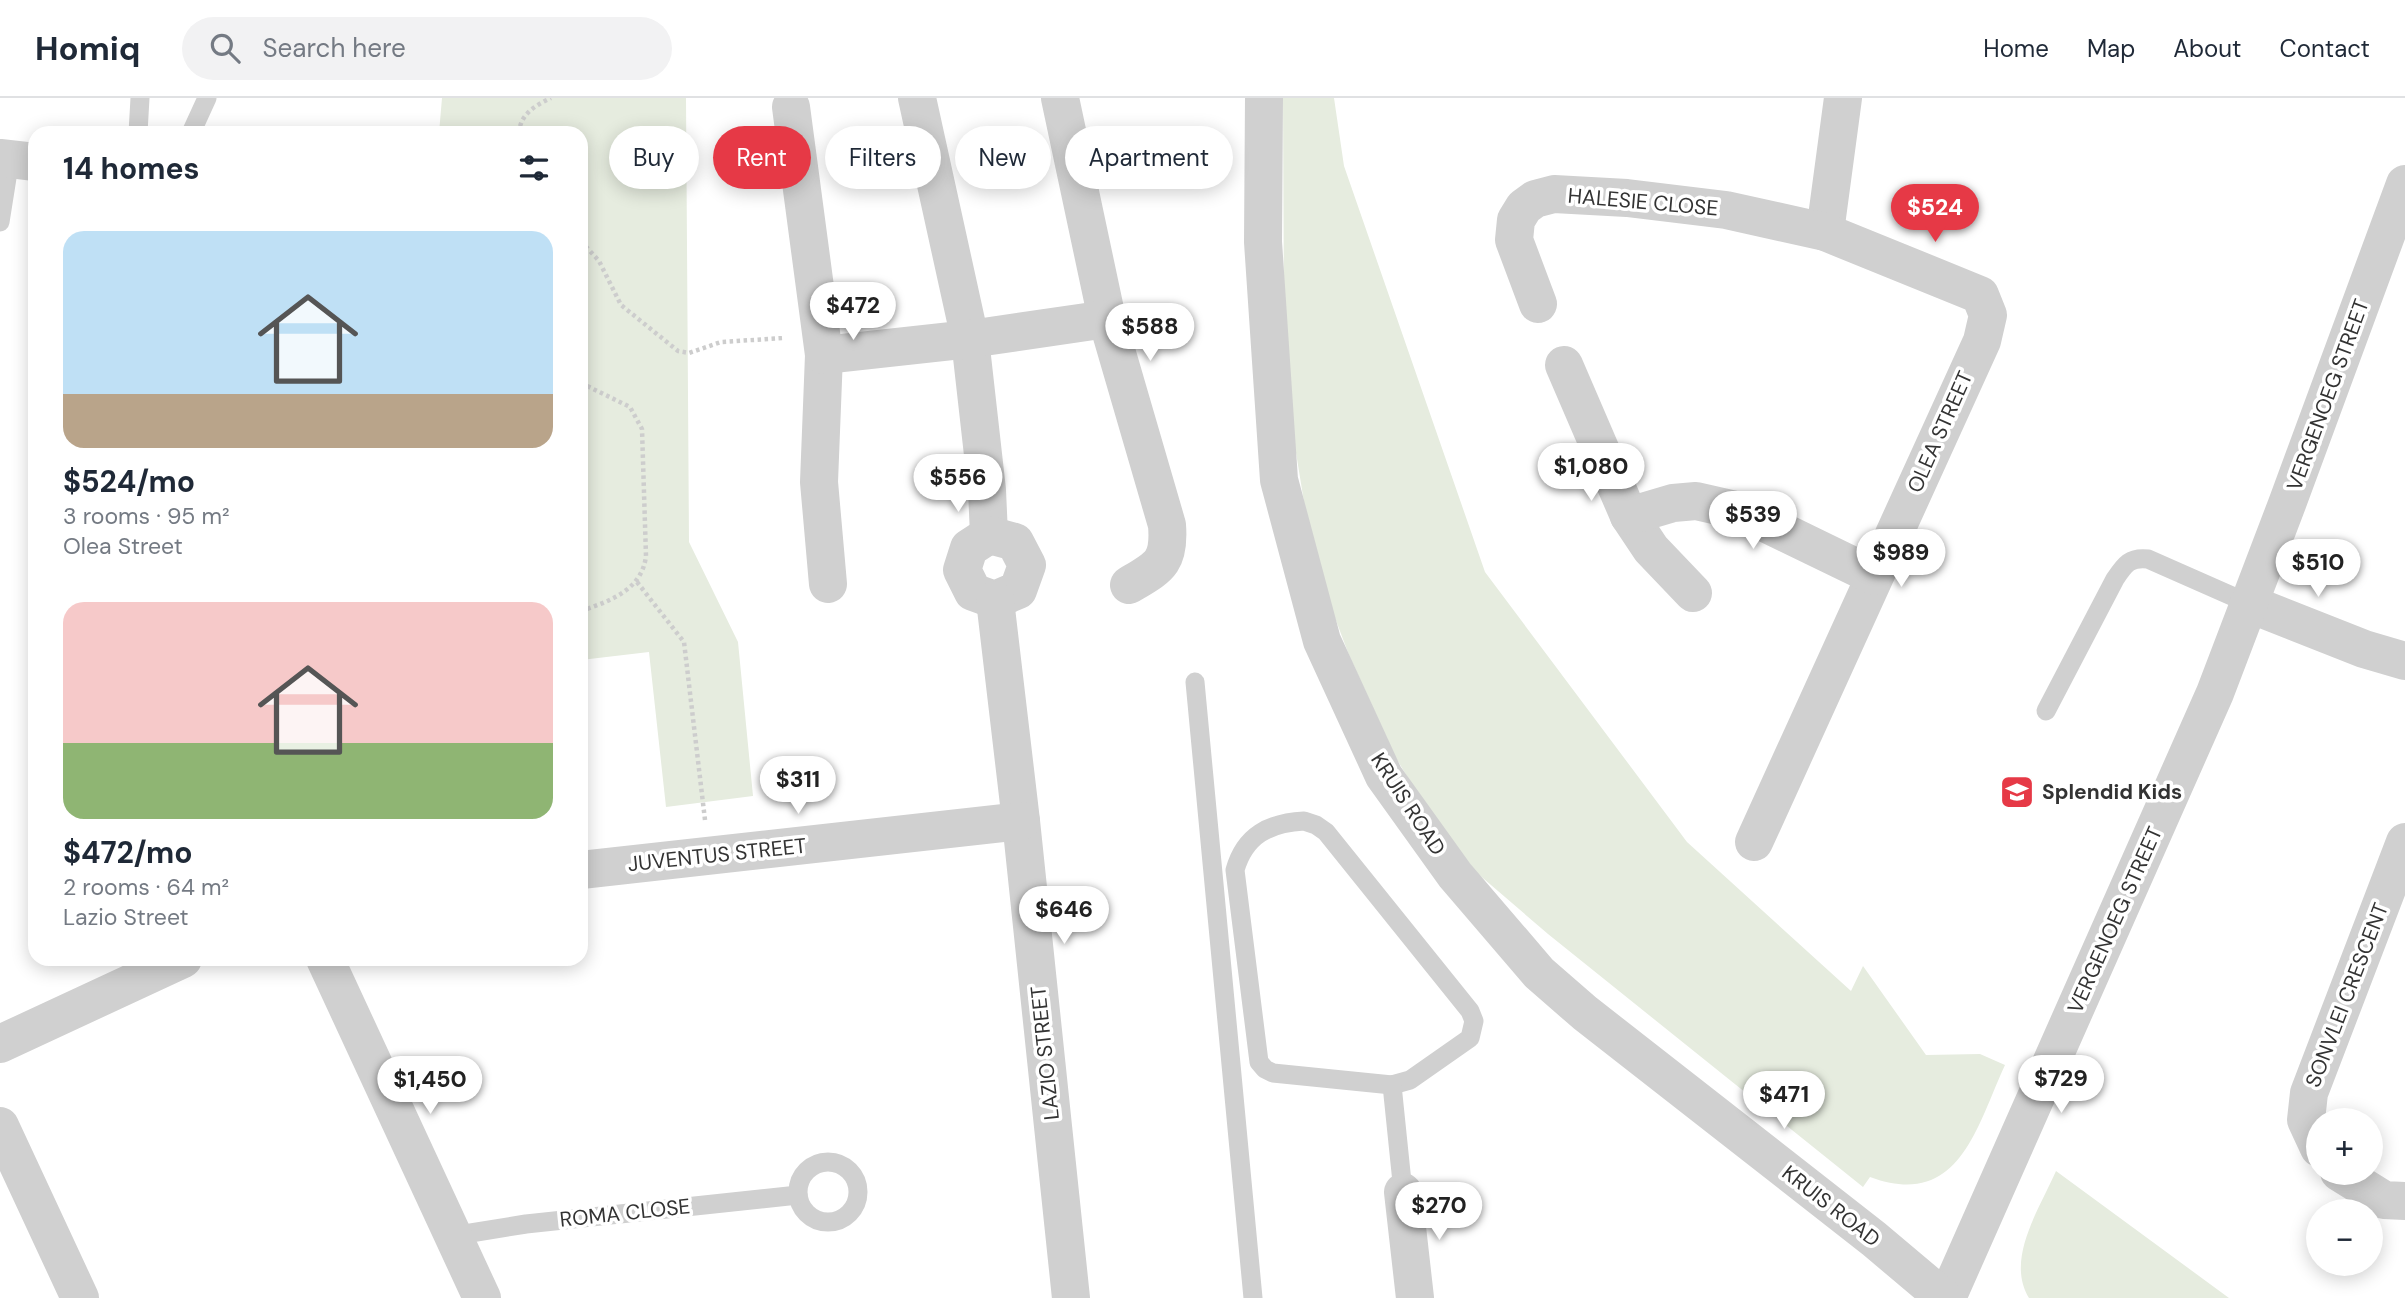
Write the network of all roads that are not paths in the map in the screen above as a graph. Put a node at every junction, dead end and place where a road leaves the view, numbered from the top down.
1 (140, 98) edge
2 (207, 98) edge
3 (917, 98) edge
4 (1060, 98) edge
5 (1264, 98) edge
6 (1843, 98) edge
7 (790, 107) dead end
8 (138, 126) edge
9 (194, 126) edge
10 (15, 160) edge
11 (2405, 184) edge
12 (0, 222) edge
13 (1825, 232) junction
14 (1538, 304) dead end
15 (1107, 319) junction
16 (970, 340) junction
17 (824, 355) junction
18 (1564, 365) dead end
19 (1629, 516) junction
20 (1874, 576) junction
21 (828, 584) dead end
22 (1129, 585) dead end
23 (1693, 593) dead end
24 (2250, 604) junction
25 (2405, 661) edge
26 (1195, 682) dead end
27 (2046, 710) dead end
28 (1021, 821) junction
29 (1754, 842) dead end
30 (2405, 842) edge
31 (588, 869) edge
32 (168, 966) edge
33 (328, 966) edge
34 (0, 1044) edge
35 (1392, 1085) junction
36 (2307, 1108) edge
37 (0, 1126) edge
38 (2360, 1185) edge
39 (1403, 1192) joint
40 (798, 1195) dead end
41 (2405, 1202) edge
42 (452, 1236) junction
43 (79, 1298) edge
44 (482, 1298) edge
45 (1071, 1298) edge
46 (1252, 1298) edge
47 (1415, 1298) edge
48 (1945, 1298) edge

1 - 8 lane
2 - 9 lane
3 - 16 street
4 - 15 street
5 - 48 street, KRUIS ROAD
6 - 13 street
7 - 17 street
10 - 12 lane
11 - 24 street, VERGENOEG STREET
13 - 14 street, HALESIE CLOSE
13 - 20 street, OLEA STREET
15 - 16 street
15 - 22 street
16 - 17 street
16 - 28 street, LAZIO STREET
17 - 21 street
18 - 19 street
19 - 20 street
19 - 23 street
20 - 29 street, OLEA STREET
24 - 25 street
24 - 27 lane
24 - 48 street, VERGENOEG STREET
26 - 46 lane
28 - 31 street, JUVENTUS STREET
28 - 45 street, LAZIO STREET
30 - 36 street, SONVLEI CRESCENT
32 - 34 street
33 - 42 street
35 - 35 lane
35 - 39 lane
37 - 43 street
38 - 41 street
39 - 47 street
40 - 42 lane, ROMA CLOSE
42 - 44 street

